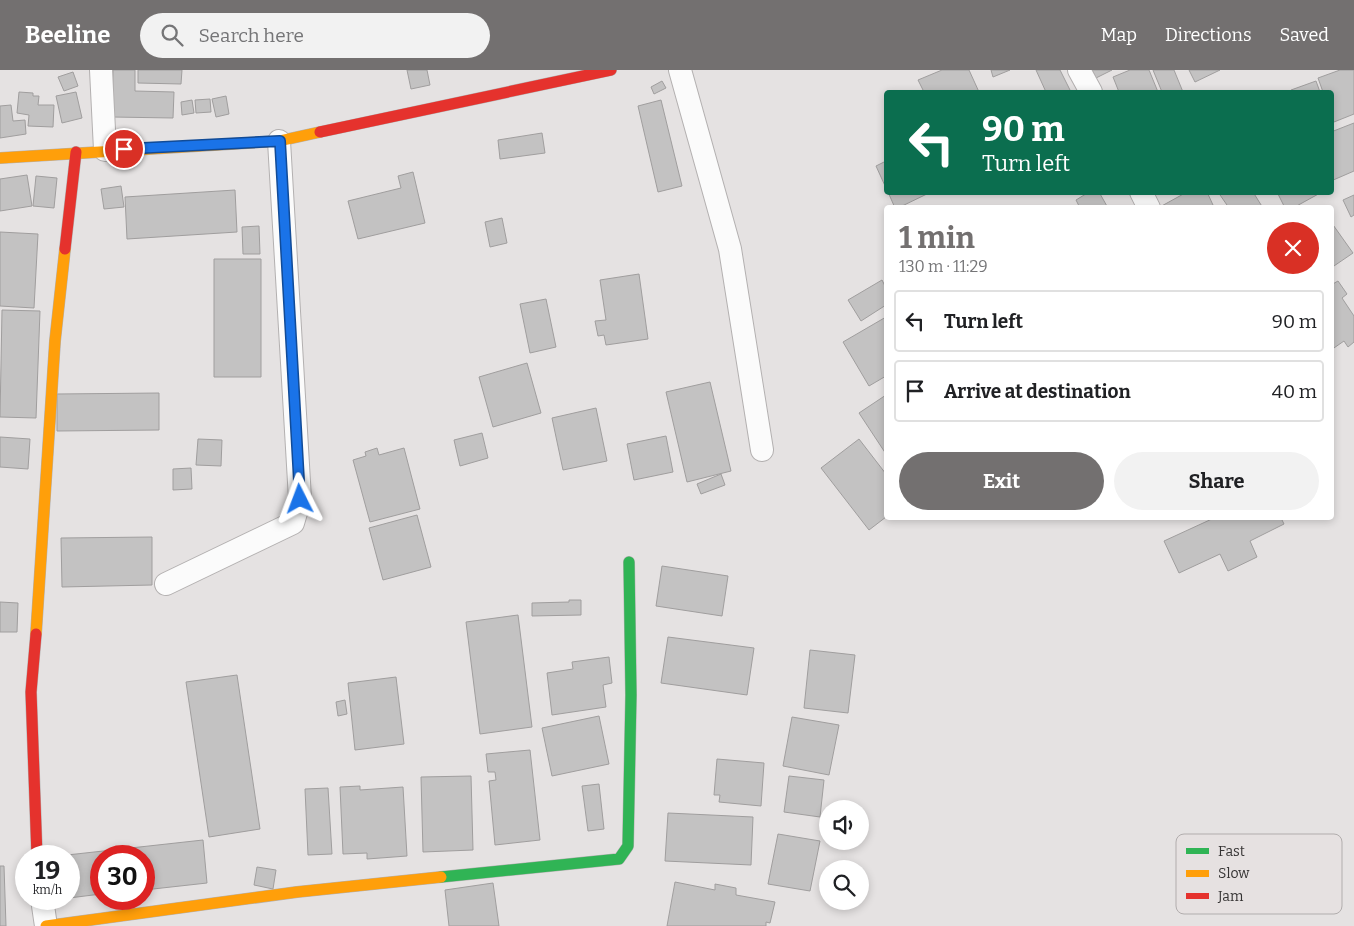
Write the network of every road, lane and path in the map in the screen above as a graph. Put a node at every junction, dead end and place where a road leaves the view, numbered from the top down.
1 (101, 70) edge
2 (611, 70) edge
3 (680, 70) edge
4 (1079, 70) edge
5 (538, 78) edge
6 (1090, 90) edge
7 (280, 141) junction
8 (105, 150) junction
9 (76, 152) junction
10 (0, 158) edge
11 (762, 450) dead end
12 (629, 562) dead end
13 (166, 584) dead end
14 (37, 845) edge
15 (44, 910) edge
16 (46, 926) edge

1 - 8 street
2 - 5 street
3 - 11 street
4 - 6 street
5 - 7 street
7 - 8 street
7 - 13 street
8 - 9 street
9 - 10 street
9 - 14 street
12 - 16 street
15 - 16 street

